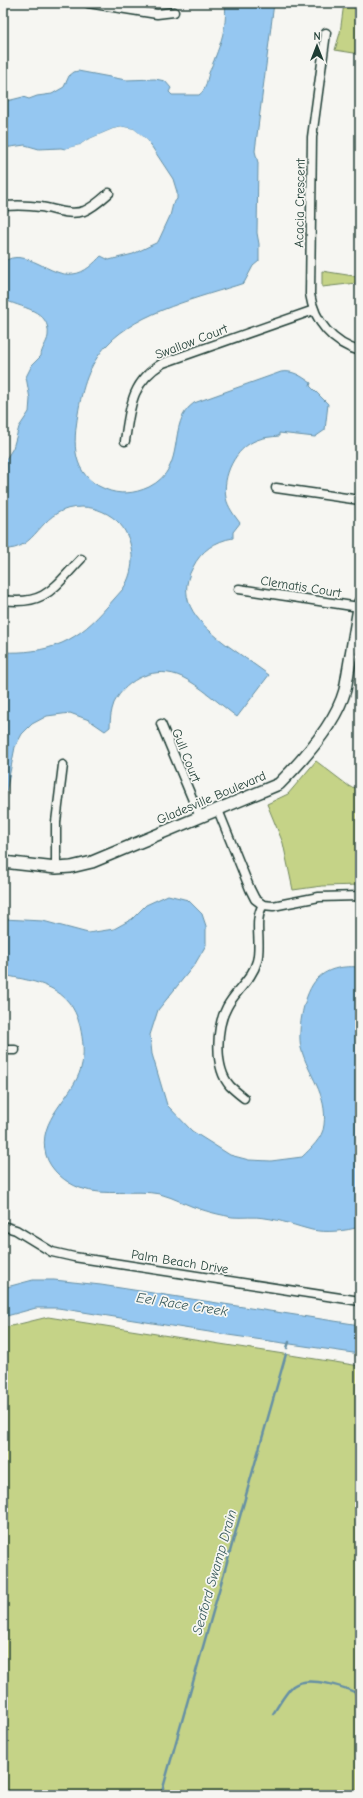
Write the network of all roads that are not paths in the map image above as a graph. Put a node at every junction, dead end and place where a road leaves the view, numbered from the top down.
1 (88, 3) edge
2 (174, 12) dead end
3 (326, 33) dead end
4 (109, 192) dead end
5 (3, 206) edge
6 (314, 310) junction
7 (360, 351) edge
8 (125, 441) dead end
9 (276, 488) dead end
10 (360, 500) edge
11 (81, 559) dead end
12 (239, 589) dead end
13 (3, 600) edge
14 (359, 605) edge
15 (161, 724) dead end
16 (63, 765) dead end
17 (218, 810) junction
18 (200, 817) junction
19 (3, 862) edge
20 (56, 868) junction
21 (360, 896) edge
22 (263, 905) junction
23 (3, 1050) edge
24 (14, 1050) dead end
25 (244, 1098) dead end
26 (3, 1226) edge
27 (360, 1301) edge

1 - 2 street
3 - 6 street, Acacia Crescent
4 - 5 street
6 - 7 street, Acacia Crescent
6 - 8 street, Swallow Court
9 - 10 street
11 - 13 street
12 - 14 street, Clematis Court
14 - 17 street, Gladesville Boulevard
15 - 18 street, Gull Court
16 - 20 street
17 - 18 street, Gladesville Boulevard
17 - 22 street
18 - 20 street, Gladesville Boulevard
19 - 20 street, Gladesville Boulevard
21 - 22 street
22 - 25 street
23 - 24 street
26 - 27 street, Palm Beach Drive

